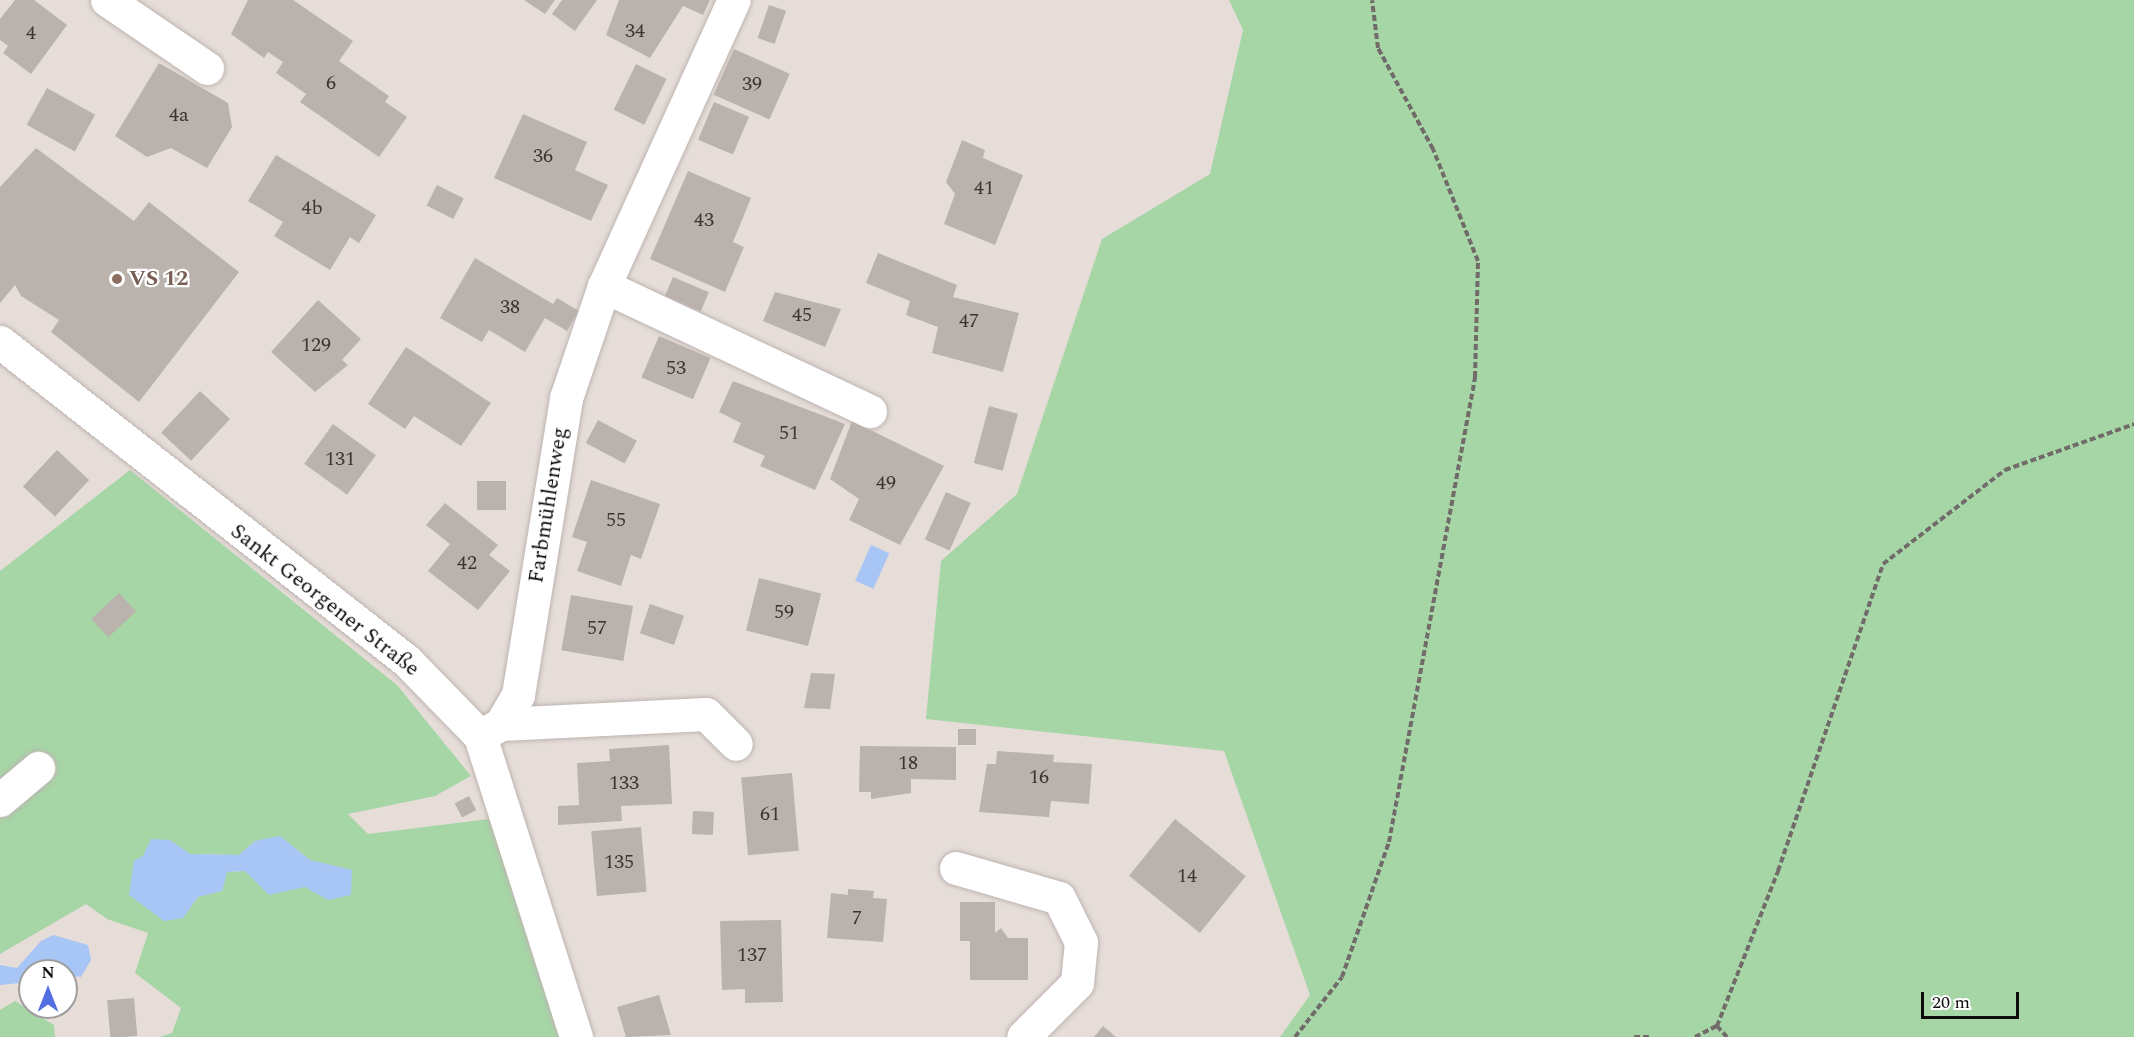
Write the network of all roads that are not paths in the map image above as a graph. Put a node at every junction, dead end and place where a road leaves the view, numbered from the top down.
1 (107, 0) edge
2 (734, 0) edge
3 (207, 68) dead end
4 (604, 286) junction
5 (0, 342) edge
6 (870, 411) dead end
7 (490, 730) junction
8 (736, 744) dead end
9 (38, 768) dead end
10 (0, 800) edge
11 (956, 868) dead end
12 (576, 1037) edge
13 (1023, 1037) edge

1 - 3 street
2 - 4 street, Farbmühlenweg
4 - 6 street
4 - 7 street, Farbmühlenweg
5 - 7 street, Sankt Georgener Straße
7 - 8 street
7 - 12 street, Sankt Georgener Straße
9 - 10 street
11 - 13 street

